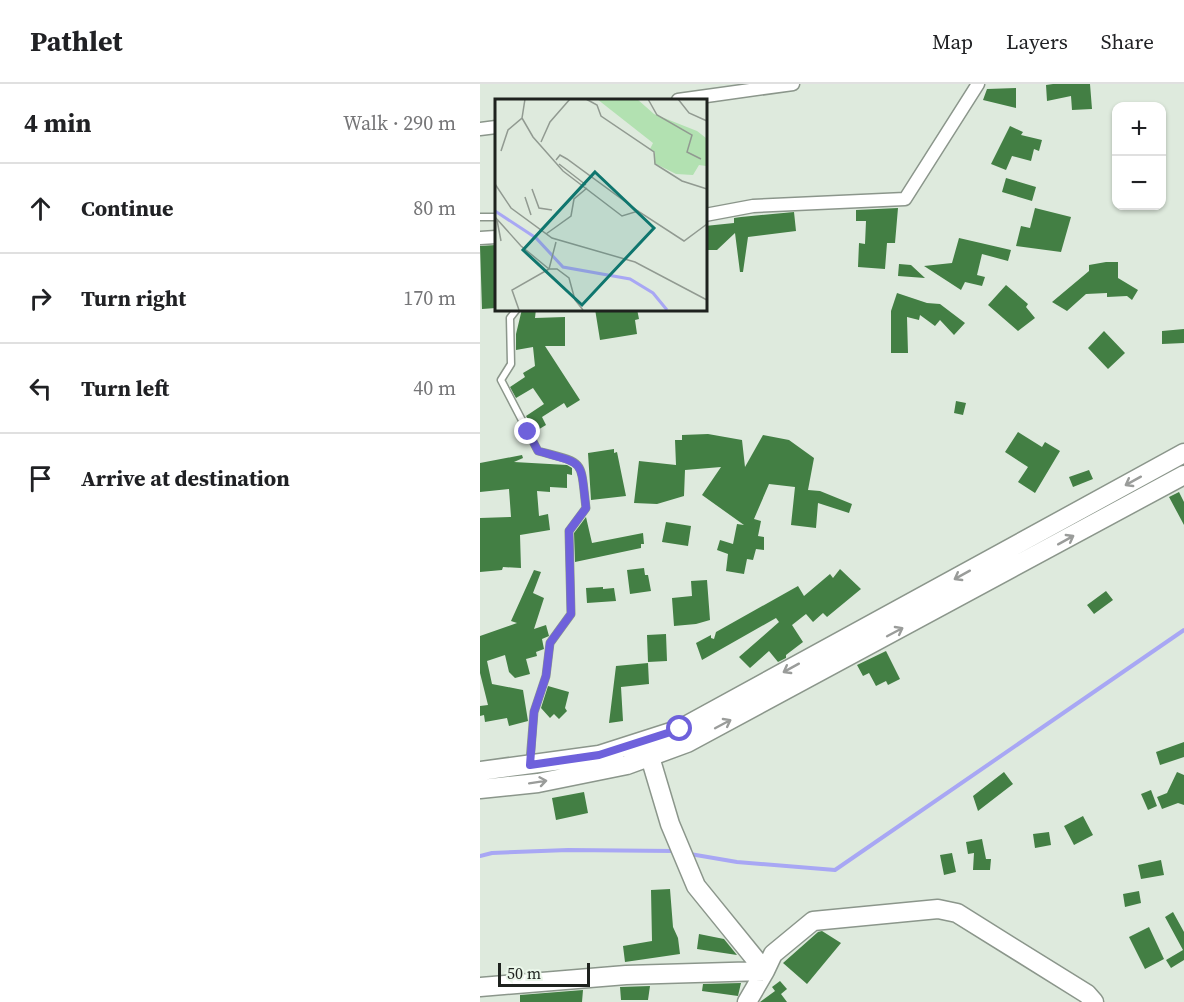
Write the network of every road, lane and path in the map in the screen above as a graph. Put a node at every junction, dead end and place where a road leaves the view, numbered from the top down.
1 (793, 84) edge
2 (978, 84) edge
3 (685, 99) edge
4 (495, 126) edge
5 (480, 129) edge
6 (706, 214) edge
7 (495, 237) edge
8 (480, 238) edge
9 (516, 310) edge
10 (1184, 453) edge
11 (1184, 475) edge
12 (650, 757) junction
13 (530, 765) junction
14 (480, 771) edge
15 (480, 789) edge
16 (765, 971) junction
17 (480, 987) edge
18 (747, 1002) edge
19 (1094, 1002) edge

1 - 3 street
2 - 6 street
4 - 5 street
7 - 8 street
9 - 13 lane
10 -> 13 main road
12 -> 11 main road
15 -> 12 main road
12 - 16 main road
13 - 14 main road
16 - 17 main road
16 - 18 main road
16 - 19 main road

